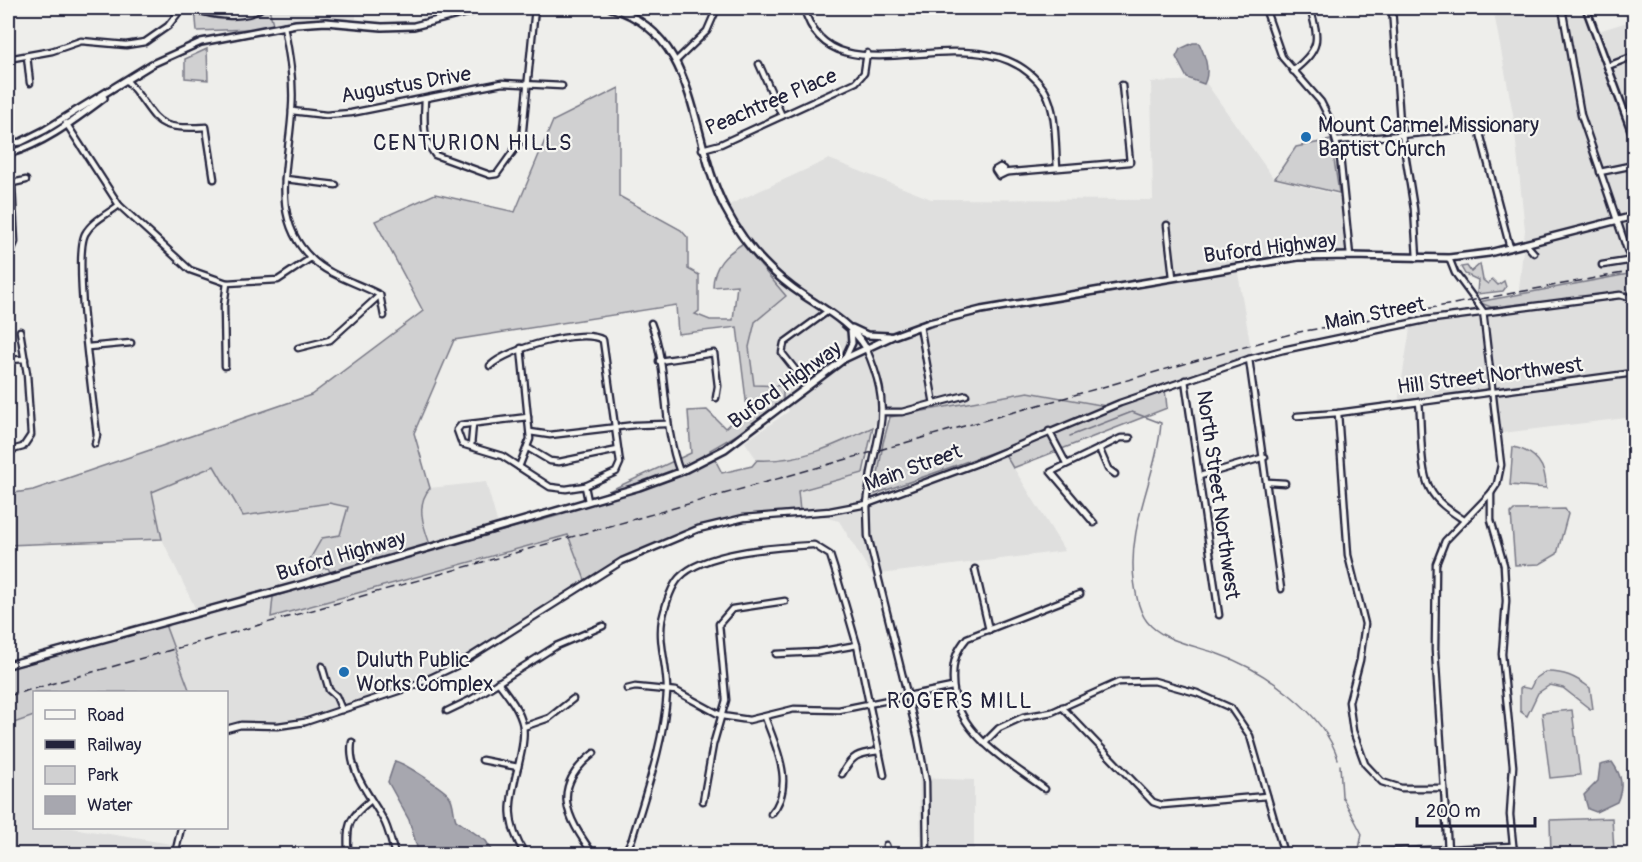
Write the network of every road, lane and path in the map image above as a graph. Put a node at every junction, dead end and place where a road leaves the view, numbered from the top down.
1 (182, 8) edge
2 (191, 8) edge
3 (261, 8) edge
4 (485, 8) edge
5 (535, 8) edge
6 (611, 8) edge
7 (717, 8) edge
8 (804, 8) edge
9 (1265, 8) edge
10 (1310, 8) edge
11 (1392, 8) edge
12 (1562, 8) edge
13 (1586, 8) edge
14 (284, 26) junction
15 (957, 46) dead end
16 (979, 47) dead end
17 (867, 53) junction
18 (27, 56) junction
19 (1635, 56) edge
20 (8, 59) edge
21 (677, 60) junction
22 (759, 64) dead end
23 (1608, 66) junction
24 (1293, 71) junction
25 (127, 81) junction
26 (30, 83) dead end
27 (526, 83) junction
28 (1122, 85) dead end
29 (562, 86) dead end
30 (425, 99) junction
31 (292, 111) junction
32 (782, 116) junction
33 (63, 118) junction
34 (68, 125) junction
35 (1402, 135) junction
36 (1635, 138) edge
37 (1336, 141) junction
38 (8, 144) edge
39 (702, 149) junction
40 (8, 154) edge
41 (1635, 165) edge
42 (1057, 167) junction
43 (1600, 172) junction
44 (999, 173) dead end
45 (214, 179) dead end
46 (285, 179) junction
47 (26, 180) dead end
48 (10, 184) edge
49 (336, 185) dead end
50 (119, 205) junction
51 (15, 206) junction
52 (8, 207) edge
53 (1635, 216) edge
54 (1616, 222) junction
55 (1167, 225) dead end
56 (1526, 244) junction
57 (1510, 248) junction
58 (8, 251) edge
59 (1534, 253) dead end
60 (1350, 256) junction
61 (311, 258) junction
62 (1417, 258) junction
63 (1449, 258) junction
64 (1633, 261) edge
65 (1602, 265) dead end
66 (1173, 277) junction
67 (227, 283) junction
68 (380, 295) junction
69 (1635, 299) edge
70 (1635, 306) edge
71 (828, 311) junction
72 (1483, 311) junction
73 (384, 316) dead end
74 (1635, 317) edge
75 (651, 323) dead end
76 (920, 326) junction
77 (850, 328) junction
78 (20, 331) dead end
79 (893, 336) junction
80 (131, 343) dead end
81 (88, 347) junction
82 (298, 348) dead end
83 (521, 348) junction
84 (866, 348) junction
85 (25, 359) junction
86 (844, 359) junction
87 (1249, 359) junction
88 (8, 360) edge
89 (659, 361) junction
90 (225, 366) dead end
91 (490, 366) dead end
92 (1635, 373) edge
93 (1185, 380) junction
94 (808, 386) junction
95 (1494, 393) junction
96 (966, 395) dead end
97 (716, 399) dead end
98 (1419, 402) junction
99 (934, 404) junction
100 (883, 412) junction
101 (1338, 413) junction
102 (1297, 416) dead end
103 (528, 417) junction
104 (473, 424) junction
105 (666, 424) junction
106 (615, 426) junction
107 (1049, 431) junction
108 (530, 432) junction
109 (1130, 438) dead end
110 (95, 444) dead end
111 (471, 446) junction
112 (528, 448) junction
113 (1100, 448) junction
114 (618, 450) junction
115 (8, 451) edge
116 (1264, 457) junction
117 (1066, 463) junction
118 (519, 467) junction
119 (680, 472) junction
120 (1115, 474) dead end
121 (1200, 476) junction
122 (1268, 483) junction
123 (1286, 483) dead end
124 (585, 486) junction
125 (1491, 493) junction
126 (1635, 494) edge
127 (588, 501) junction
128 (867, 504) junction
129 (1635, 514) edge
130 (1464, 520) junction
131 (1094, 523) dead end
132 (975, 569) dead end
133 (1281, 589) dead end
134 (1080, 594) dead end
135 (785, 601) dead end
136 (1219, 615) dead end
137 (603, 626) dead end
138 (989, 630) junction
139 (857, 645) junction
140 (776, 654) dead end
141 (8, 665) edge
142 (322, 666) dead end
143 (498, 681) junction
144 (952, 687) junction
145 (627, 689) dead end
146 (667, 690) junction
147 (907, 697) junction
148 (573, 699) dead end
149 (871, 704) junction
150 (1062, 707) junction
151 (342, 710) junction
152 (447, 711) dead end
153 (722, 716) junction
154 (765, 717) junction
155 (523, 727) junction
156 (228, 728) edge
157 (352, 742) dead end
158 (984, 743) junction
159 (879, 751) junction
160 (594, 753) dead end
161 (482, 760) dead end
162 (518, 767) junction
163 (842, 774) dead end
164 (884, 775) dead end
165 (1444, 788) junction
166 (1045, 789) dead end
167 (1268, 796) junction
168 (371, 800) junction
169 (703, 801) dead end
170 (771, 814) dead end
171 (181, 829) edge
172 (886, 845) dead end
173 (1513, 846) junction
174 (1448, 850) junction
175 (1384, 852) dead end
176 (175, 853) edge
177 (188, 855) edge
178 (348, 855) edge
179 (394, 855) edge
180 (525, 855) edge
181 (593, 855) edge
182 (624, 855) edge
183 (888, 855) edge
184 (927, 855) edge
185 (1284, 855) edge
186 (1514, 855) edge

1 - 18 street
2 - 3 street
4 - 14 main road
5 - 27 street
6 - 21 main road
7 - 21 street
8 - 17 street
9 - 24 street
10 - 24 street
11 - 35 street
12 - 43 street
13 - 23 main road
14 - 25 main road
14 - 31 street
15 - 17 street
16 - 42 street
17 - 32 street, Peachtree Place
18 - 20 street
18 - 26 street
19 - 23 street
21 - 39 main road
22 - 32 street
23 - 36 main road
24 - 37 street
25 - 33 main road
25 - 34 main road
25 - 45 street
27 - 29 street, Augustus Drive
27 - 30 street, Augustus Drive
27 - 30 street
28 - 42 street
30 - 31 street, Augustus Drive
31 - 46 street
32 - 39 street, Peachtree Place
33 - 34 street
33 - 38 main road
34 - 40 main road
34 - 50 street
35 - 37 street
35 - 57 street
35 - 62 street
37 - 60 street
39 - 71 main road
41 - 43 street
42 - 44 street
43 - 54 street
46 - 49 street
46 - 61 street
47 - 48 street
48 - 51 street
50 - 67 street
50 - 81 street
51 - 52 street
51 - 58 street
53 - 54 main road, Buford Highway
54 - 56 main road, Buford Highway
54 - 64 street
55 - 66 street
56 - 57 main road, Buford Highway
56 - 59 street
57 - 63 main road, Buford Highway
60 - 62 main road, Buford Highway
60 - 66 main road, Buford Highway
61 - 67 street
61 - 68 street
62 - 63 main road, Buford Highway
63 - 72 street
64 - 65 street
66 - 76 main road, Buford Highway
67 - 90 street
68 - 73 street
68 - 82 street
69 - 72 street, Main Street
70 - 74 main road
71 - 77 main road
71 - 94 street
72 - 87 street, Main Street
72 - 95 street
75 - 89 street
76 - 79 main road, Buford Highway
76 - 99 street
77 - 79 main road
77 - 84 main road
77 - 86 main road
78 - 85 street
79 - 84 main road, Buford Highway
80 - 81 street
81 - 110 street
83 - 91 street
83 - 103 street
83 - 106 street
84 - 86 main road, Buford Highway
84 - 100 street
85 - 88 street
85 - 115 street
86 - 94 main road, Buford Highway
87 - 93 street, Main Street
87 - 116 street
89 - 97 street
89 - 105 street
92 - 95 street, Hill Street Northwest
93 - 107 street, Main Street
93 - 121 street, North Street Northwest
94 - 119 main road, Buford Highway
95 - 98 street, Hill Street Northwest
95 - 125 street
96 - 99 street
98 - 101 street, Hill Street Northwest
98 - 130 street
99 - 100 street
100 - 128 street, bridge
101 - 102 street
101 - 165 street
103 - 104 street
103 - 108 street
104 - 111 street
104 - 111 street
105 - 106 street
105 - 119 street
106 - 108 street
106 - 114 street
107 - 117 street
107 - 128 street, Main Street
108 - 112 street
109 - 113 street
111 - 118 street
112 - 114 street
112 - 118 street
113 - 117 street
113 - 120 street
114 - 124 street
116 - 121 street
116 - 122 street
117 - 131 street
118 - 124 street
119 - 127 main road, Buford Highway
121 - 136 street, North Street Northwest
122 - 123 street
122 - 133 street
124 - 127 street
125 - 130 street
125 - 173 street
126 - 129 main road
127 - 141 main road, Buford Highway
128 - 147 street
128 - 151 street, Main Street
130 - 165 street
132 - 138 street
134 - 138 street
135 - 153 street
137 - 143 street
138 - 144 street
139 - 140 street
139 - 146 street
139 - 149 street
142 - 151 street
143 - 152 street
143 - 155 street
144 - 147 street
144 - 158 street
145 - 146 street
146 - 153 street
146 - 182 street
147 - 149 street
147 - 184 street
148 - 155 street
149 - 154 street
149 - 159 street
150 - 158 street
150 - 167 street
150 - 167 street
151 - 156 street, Main Street
153 - 154 street
153 - 169 street
154 - 170 street
155 - 162 street
157 - 168 street
158 - 166 street
159 - 163 street
159 - 164 street
160 - 181 street
161 - 162 street
162 - 180 street
165 - 174 street
167 - 185 street
168 - 178 street
168 - 179 street
171 - 176 street
172 - 183 street
173 - 174 street
173 - 186 street
174 - 175 street
176 - 177 street

